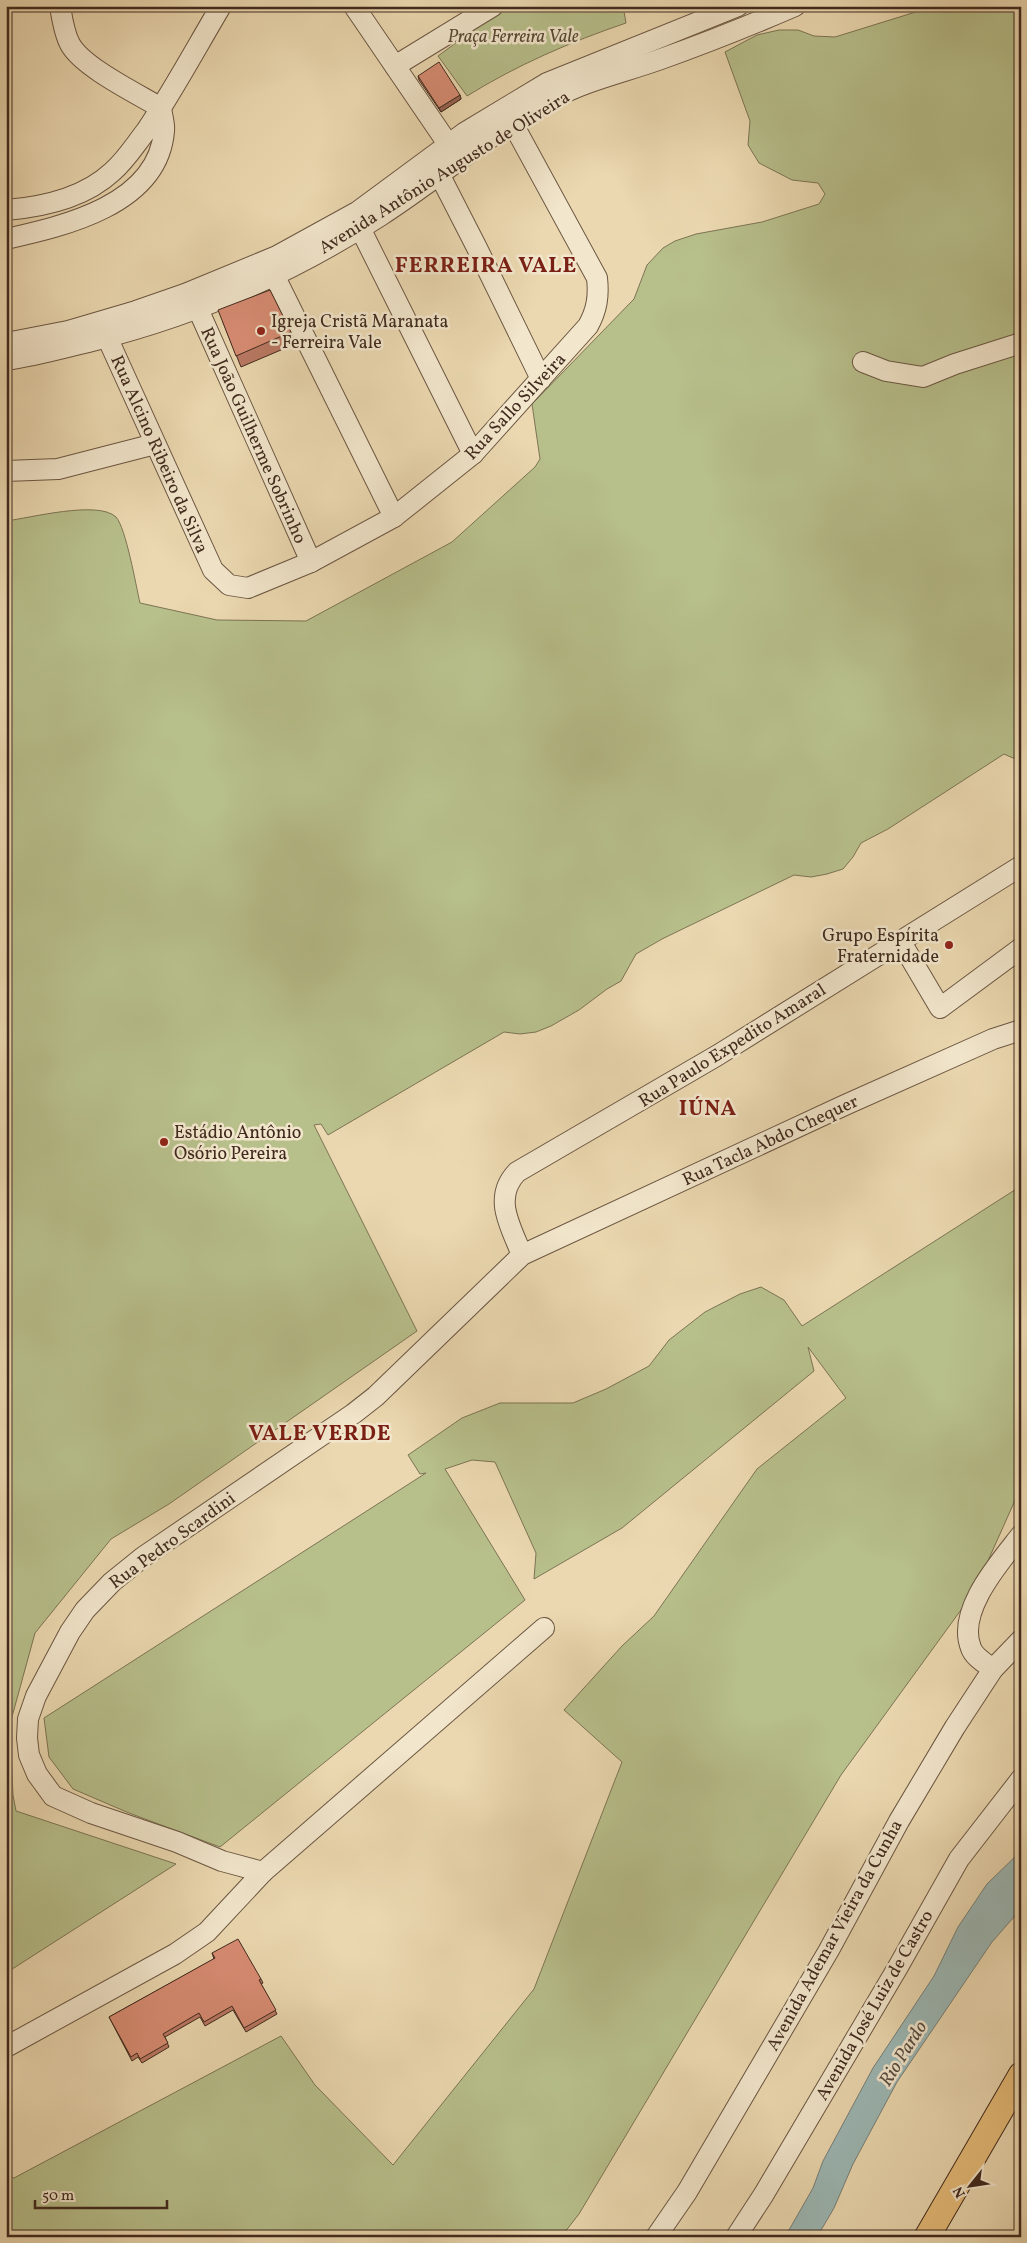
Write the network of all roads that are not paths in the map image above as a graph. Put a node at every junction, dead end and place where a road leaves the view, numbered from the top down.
1 (60, 6) edge
2 (220, 6) edge
3 (354, 6) edge
4 (493, 6) edge
5 (738, 6) edge
6 (796, 6) edge
7 (395, 66) junction
8 (161, 108) junction
9 (513, 124) junction
10 (448, 144) junction
11 (435, 166) junction
12 (6, 210) edge
13 (360, 228) junction
14 (6, 239) edge
15 (274, 275) junction
16 (198, 309) junction
17 (107, 337) junction
18 (6, 343) edge
19 (1021, 343) edge
20 (6, 360) edge
21 (863, 362) dead end
22 (541, 380) junction
23 (155, 444) junction
24 (473, 454) junction
25 (6, 471) edge
26 (394, 517) junction
27 (310, 562) junction
28 (212, 570) joint
29 (1021, 866) edge
30 (901, 942) junction
31 (1021, 948) edge
32 (1021, 1030) edge
33 (522, 1255) junction
34 (1021, 1536) edge
35 (544, 1628) dead end
36 (1021, 1640) edge
37 (993, 1669) junction
38 (1021, 1778) edge
39 (263, 1872) junction
40 (6, 2047) edge
41 (1021, 2075) edge
42 (656, 2237) edge
43 (736, 2237) edge
44 (927, 2237) edge

1 - 8 street
2 - 8 street
3 - 7 street
4 - 7 street
5 - 10 street, Avenida Antônio Augusto de Oliveira
6 - 9 street, Avenida Antônio Augusto de Oliveira
7 - 10 street
8 - 12 street
8 - 14 street
9 - 11 street, Avenida Antônio Augusto de Oliveira
9 - 22 street, Rua Sallo Silveira
10 - 11 street, Avenida Antônio Augusto de Oliveira
11 - 13 street, Avenida Antônio Augusto de Oliveira
11 - 18 street, Avenida Antônio Augusto de Oliveira
11 - 22 street
13 - 15 street, Avenida Antônio Augusto de Oliveira
13 - 24 street
15 - 16 street, Avenida Antônio Augusto de Oliveira
15 - 26 street
16 - 17 street, Avenida Antônio Augusto de Oliveira
16 - 27 street, Rua João Guilherme Sobrinho
17 - 20 street, Avenida Antônio Augusto de Oliveira
17 - 23 street, Rua Alcino Ribeiro da Silva
19 - 21 street
22 - 24 street, Rua Sallo Silveira
23 - 25 street
23 - 28 street, Rua Alcino Ribeiro da Silva
24 - 26 street, Rua Sallo Silveira
26 - 27 street, Rua Sallo Silveira
27 - 28 street, Rua Sallo Silveira
29 - 30 street, Rua Paulo Expedito Amaral
30 - 31 street
30 - 33 street, Rua Paulo Expedito Amaral
32 - 33 street, Rua Tacla Abdo Chequer
33 - 39 street, Rua Pedro Scardini
34 - 37 street
35 - 39 street
36 - 37 street, Avenida Ademar Vieira da Cunha
37 - 42 street, Avenida Ademar Vieira da Cunha
38 - 43 street, Avenida José Luiz de Castro
39 - 40 street
41 - 44 main road

